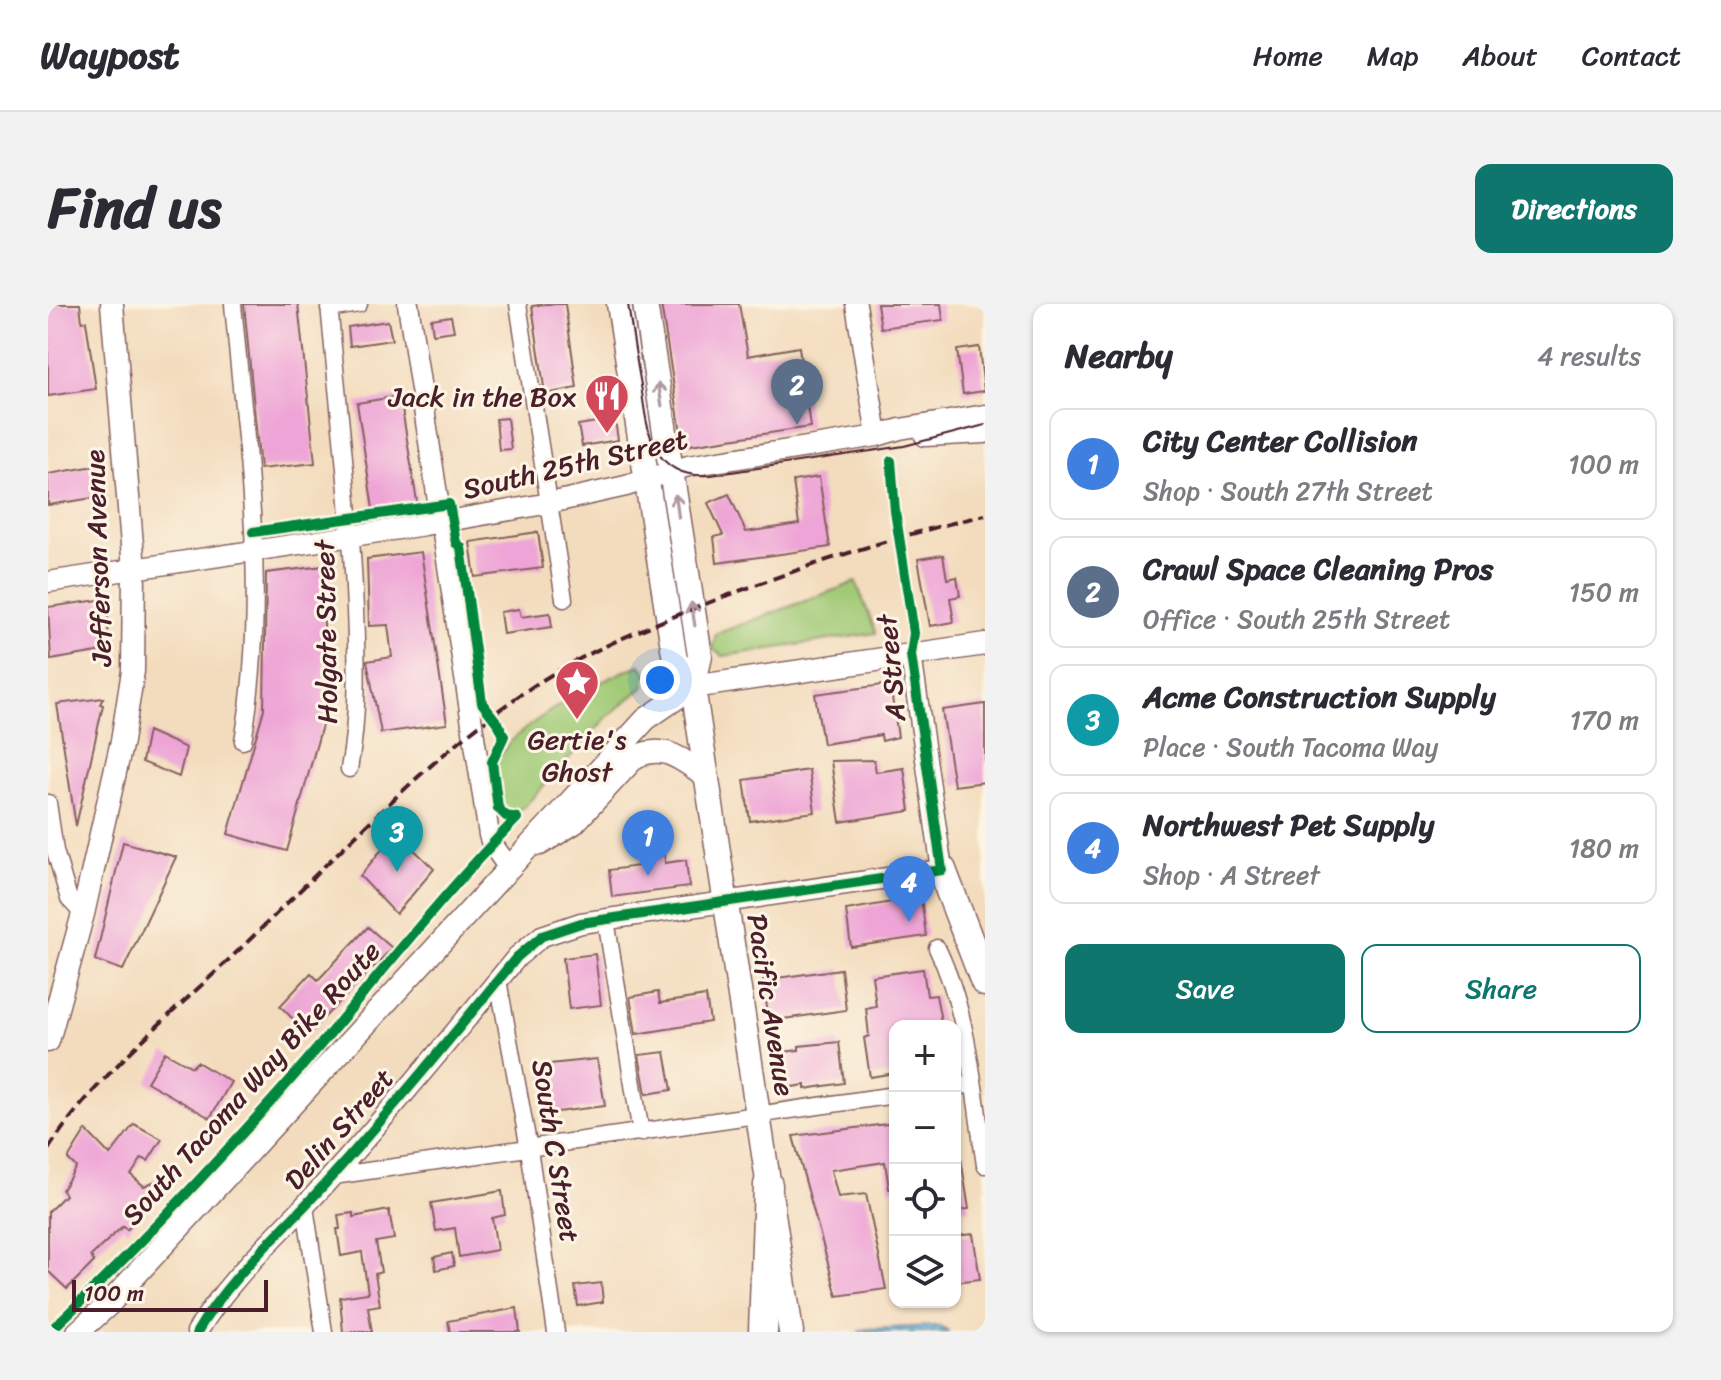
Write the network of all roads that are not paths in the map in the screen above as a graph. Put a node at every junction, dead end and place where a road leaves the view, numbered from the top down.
1 (112, 304) edge
2 (233, 304) edge
3 (359, 304) edge
4 (408, 304) edge
5 (518, 304) edge
6 (619, 304) edge
7 (645, 304) edge
8 (856, 304) edge
9 (329, 306) edge
10 (985, 415) edge
11 (985, 433) edge
12 (877, 436) junction
13 (672, 471) junction
14 (647, 480) junction
15 (550, 503) junction
16 (442, 522) junction
17 (352, 536) junction
18 (255, 551) junction
19 (134, 569) junction
20 (48, 582) edge
21 (564, 599) dead end
22 (985, 644) edge
23 (911, 655) junction
24 (693, 687) junction
25 (243, 741) dead end
26 (349, 769) dead end
27 (706, 776) junction
28 (48, 803) edge
29 (512, 864) junction
30 (942, 870) junction
31 (725, 902) junction
32 (83, 914) junction
33 (606, 920) junction
34 (937, 948) dead end
35 (498, 980) junction
36 (985, 982) edge
37 (48, 1041) edge
38 (964, 1086) edge
39 (889, 1096) edge
40 (757, 1115) junction
41 (641, 1133) junction
42 (529, 1149) junction
43 (985, 1165) edge
44 (333, 1176) junction
45 (768, 1185) junction
46 (305, 1207) junction
47 (78, 1332) edge
48 (197, 1332) edge
49 (324, 1332) edge
50 (556, 1332) edge
51 (763, 1332) edge
52 (791, 1332) edge

1 - 19 main road, Jefferson Avenue
2 - 18 street
3 - 9 street
4 - 16 street
5 - 15 street
6 - 14 main road, Pacific Avenue
13 -> 7 main road, Pacific Avenue
8 - 12 street
9 - 17 street, Holgate Street
10 - 12 street
11 - 12 street
12 - 13 street, South 25th Street
13 - 14 street, South 25th Street
24 -> 13 main road, Pacific Avenue
14 - 15 street, South 25th Street
14 - 24 main road, Pacific Avenue
15 - 16 street, South 25th Street
15 - 21 street
16 - 17 street, South 25th Street
16 - 29 street
17 - 18 street, South 25th Street
17 - 26 street, Holgate Street
18 - 19 street, South 25th Street
18 - 25 street
19 - 20 street, South 25th Street
19 - 32 main road, Jefferson Avenue
22 - 23 main road
23 - 24 main road
23 - 30 street, A Street
24 - 27 main road, Pacific Avenue
24 - 29 main road
27 - 29 main road
27 - 31 main road, Pacific Avenue
28 - 32 street
29 - 47 main road
30 - 31 street, Delin Street
30 - 36 highway
31 - 33 street, Delin Street
31 - 40 main road, Pacific Avenue
32 - 37 main road, Jefferson Avenue
33 - 35 street, Delin Street
33 - 41 street
34 - 38 street
35 - 42 street, South C Street
35 - 44 street, Delin Street
38 - 43 street
39 - 40 street
40 - 41 street
40 - 45 main road, Pacific Avenue
41 - 42 street
42 - 44 street
42 - 50 street, South C Street
44 - 46 street, Delin Street
45 - 51 highway
45 - 52 main road, Pacific Avenue
46 - 48 street, Delin Street
46 - 49 street

